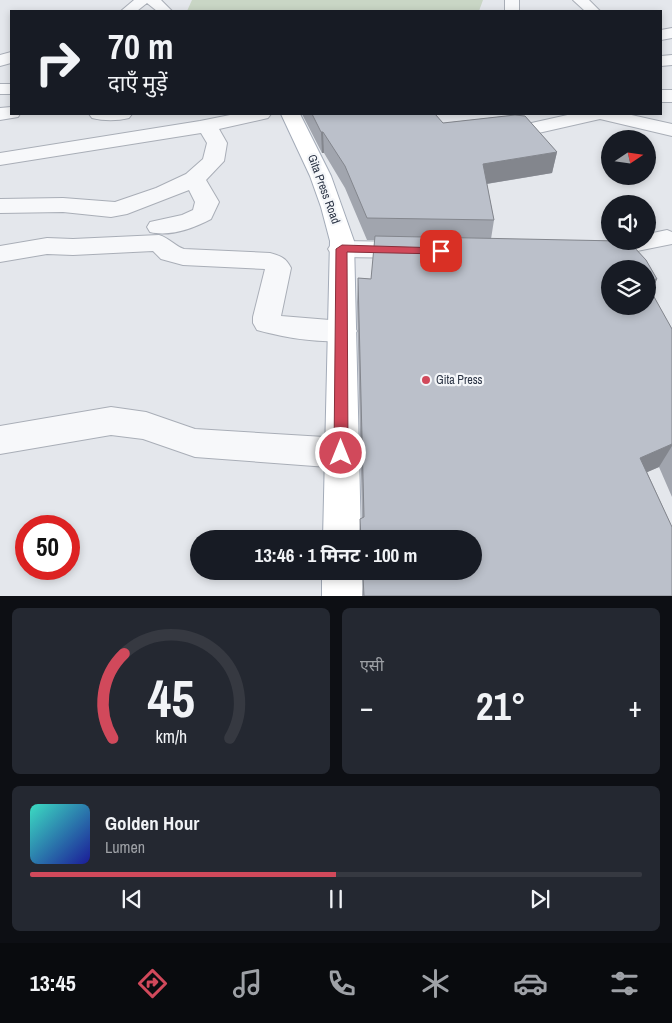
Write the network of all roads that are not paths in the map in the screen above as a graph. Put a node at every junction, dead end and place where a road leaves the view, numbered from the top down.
1 (143, 0) edge
2 (152, 0) edge
3 (580, 0) edge
4 (129, 10) edge
5 (164, 10) edge
6 (592, 10) edge
7 (256, 115) edge
8 (291, 115) edge
9 (592, 115) edge
10 (607, 115) edge
11 (207, 126) junction
12 (534, 128) edge
13 (672, 130) edge
14 (0, 159) edge
15 (194, 179) junction
16 (0, 206) edge
17 (159, 227) dead end
18 (667, 238) dead end
19 (342, 249) junction
20 (431, 251) edge
21 (0, 254) edge
22 (615, 259) edge
23 (342, 331) junction
24 (0, 440) edge
25 (341, 453) junction
26 (342, 530) edge
27 (342, 580) edge
28 (343, 596) edge

1 - 4 street
2 - 5 street
3 - 6 street
7 - 11 street
8 - 19 main road, Gita Press Road
9 - 12 street
10 - 13 street
11 - 14 street
11 - 15 street
15 - 16 street
15 - 17 street
18 - 22 street
19 - 20 street
19 - 23 main road, Gita Press Road
21 - 23 street
23 - 25 main road, Gita Press Road
24 - 25 street
25 - 26 main road, Gita Press Road
27 - 28 main road

